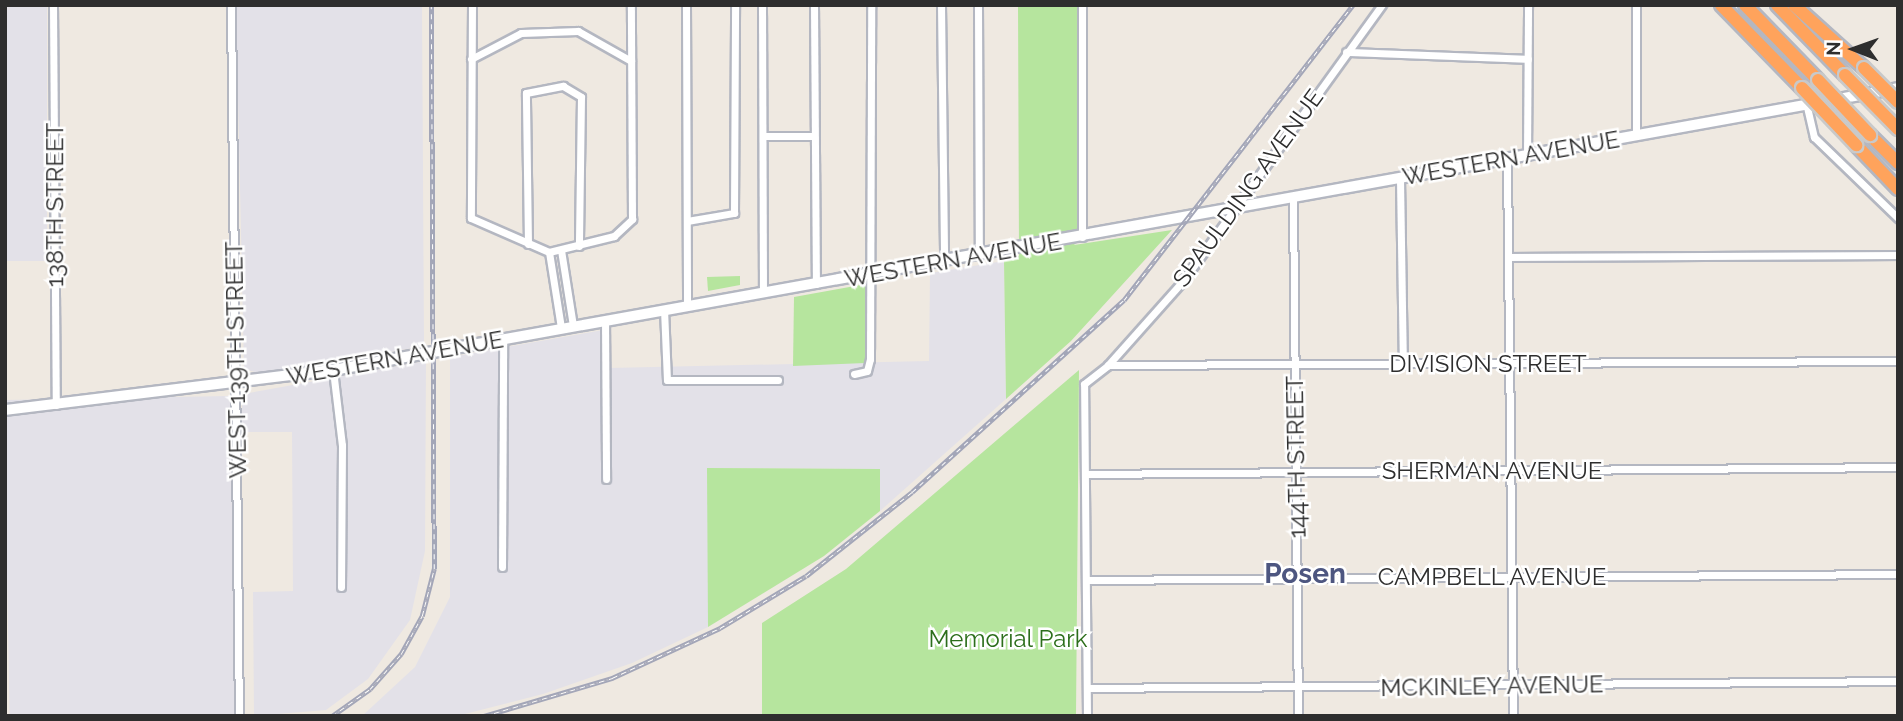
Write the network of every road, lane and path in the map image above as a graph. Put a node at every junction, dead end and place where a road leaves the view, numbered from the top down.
1 (53, 5) edge
2 (231, 5) edge
3 (472, 5) edge
4 (631, 5) edge
5 (686, 5) edge
6 (735, 5) edge
7 (762, 5) edge
8 (814, 5) edge
9 (871, 5) edge
10 (941, 5) edge
11 (978, 5) edge
12 (1082, 5) edge
13 (1382, 5) edge
14 (1528, 5) edge
15 (1636, 5) edge
16 (1721, 5) edge
17 (1745, 5) edge
18 (1777, 5) edge
19 (1794, 5) edge
20 (1346, 52) junction
21 (471, 59) junction
22 (1528, 59) junction
23 (631, 61) junction
24 (1898, 88) edge
25 (1898, 102) edge
26 (1807, 107) junction
27 (1898, 128) edge
28 (763, 135) junction
29 (1636, 135) junction
30 (814, 136) junction
31 (1527, 156) junction
32 (1507, 160) junction
33 (1898, 163) edge
34 (1400, 179) junction
35 (1898, 189) edge
36 (1293, 198) junction
37 (1237, 208) junction
38 (1898, 218) edge
39 (687, 221) junction
40 (1082, 237) junction
41 (528, 244) junction
42 (579, 246) junction
43 (561, 250) junction
44 (549, 252) junction
45 (979, 255) junction
46 (1898, 256) edge
47 (1509, 257) junction
48 (944, 261) junction
49 (872, 275) junction
50 (816, 284) junction
51 (764, 292) junction
52 (687, 305) junction
53 (664, 309) junction
54 (605, 320) junction
55 (567, 327) junction
56 (503, 339) junction
57 (1898, 361) edge
58 (1510, 364) junction
59 (1108, 365) junction
60 (1295, 365) junction
61 (1403, 365) junction
62 (332, 370) junction
63 (854, 374) dead end
64 (778, 380) dead end
65 (237, 385) junction
66 (56, 405) junction
67 (5, 410) edge
68 (1898, 467) edge
69 (1296, 472) junction
70 (1510, 472) junction
71 (1085, 474) junction
72 (606, 479) dead end
73 (502, 567) dead end
74 (1898, 574) edge
75 (1512, 577) junction
76 (1297, 579) junction
77 (1087, 580) junction
78 (341, 587) dead end
79 (1898, 681) edge
80 (1513, 685) junction
81 (1087, 688) junction
82 (1298, 688) junction
83 (239, 716) edge
84 (1087, 716) edge
85 (1298, 716) edge
86 (1513, 716) edge

1 - 66 street, 138TH STREET
2 - 65 street, WEST 139TH STREET
3 - 21 street
4 - 23 street
5 - 39 street
6 - 39 street
7 - 28 street
8 - 30 street
9 - 49 street
10 - 48 street
11 - 45 street
12 - 40 street
13 - 20 street, SPAULDING AVENUE
14 - 22 street
15 - 29 street
16 - 35 highway, bridge
17 - 33 highway, bridge
18 - 27 highway, bridge
19 - 25 highway, bridge
20 - 22 street
20 - 37 street, SPAULDING AVENUE
21 - 23 street
21 - 41 street
22 - 31 street
23 - 42 street
24 - 26 main road, WESTERN AVENUE
26 - 29 main road, WESTERN AVENUE
26 - 38 street
28 - 30 street
28 - 51 street
29 - 31 main road, WESTERN AVENUE
30 - 50 street
31 - 32 main road, WESTERN AVENUE
32 - 34 main road, WESTERN AVENUE
32 - 47 street
34 - 36 main road, WESTERN AVENUE
34 - 61 street
36 - 37 main road, WESTERN AVENUE
36 - 60 street, 144TH STREET
37 - 40 main road, WESTERN AVENUE
37 - 59 street, SPAULDING AVENUE
39 - 52 street
40 - 45 main road, WESTERN AVENUE
41 - 42 street
41 - 44 street
42 - 43 street
43 - 44 street
43 - 55 street
44 - 55 street
45 - 48 main road, WESTERN AVENUE
46 - 47 street
47 - 58 street
48 - 49 main road, WESTERN AVENUE
49 - 50 main road, WESTERN AVENUE
49 - 63 street
50 - 51 main road, WESTERN AVENUE
51 - 52 main road, WESTERN AVENUE
52 - 53 main road, WESTERN AVENUE
53 - 54 main road, WESTERN AVENUE
53 - 64 street
54 - 55 main road, WESTERN AVENUE
54 - 72 street
55 - 56 main road, WESTERN AVENUE
56 - 62 main road, WESTERN AVENUE
56 - 73 street
57 - 58 street, DIVISION STREET
58 - 61 street, DIVISION STREET
58 - 70 street
59 - 60 street, DIVISION STREET
59 - 71 street
60 - 61 street, DIVISION STREET
60 - 69 street, 144TH STREET
62 - 65 main road, WESTERN AVENUE
62 - 78 street
65 - 66 main road, WESTERN AVENUE
65 - 83 street, WEST 139TH STREET
66 - 67 main road, WESTERN AVENUE
68 - 70 street, SHERMAN AVENUE
69 - 70 street, SHERMAN AVENUE
69 - 71 street, SHERMAN AVENUE
69 - 76 street, 144TH STREET
70 - 75 street
71 - 77 street
74 - 75 street, CAMPBELL AVENUE
75 - 76 street, CAMPBELL AVENUE
75 - 80 street
76 - 77 street, CAMPBELL AVENUE
76 - 82 street, 144TH STREET
77 - 81 street
79 - 80 street, MCKINLEY AVENUE
80 - 82 street, MCKINLEY AVENUE
80 - 86 street
81 - 82 street, MCKINLEY AVENUE
81 - 84 street
82 - 85 street, 144TH STREET

